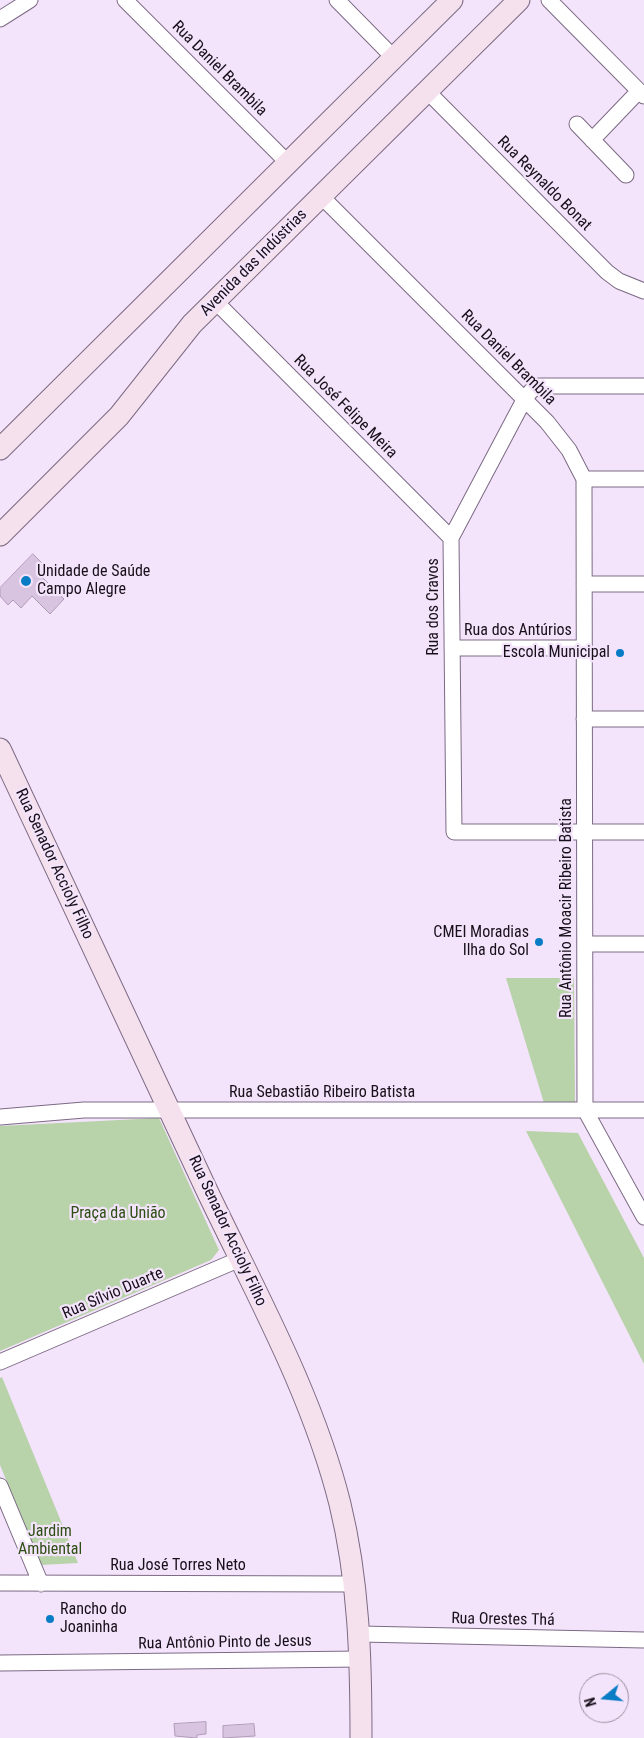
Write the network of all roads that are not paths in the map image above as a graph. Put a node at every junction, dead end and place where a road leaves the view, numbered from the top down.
1 (30, 0) edge
2 (126, 0) edge
3 (337, 0) edge
4 (452, 0) edge
5 (519, 0) edge
6 (548, 0) edge
7 (0, 18) edge
8 (394, 58) junction
9 (427, 91) junction
10 (642, 94) edge
11 (577, 124) dead end
12 (592, 140) junction
13 (288, 163) junction
14 (626, 175) dead end
15 (321, 196) junction
16 (644, 291) edge
17 (215, 301) junction
18 (644, 386) edge
19 (524, 400) junction
20 (0, 449) edge
21 (584, 479) junction
22 (644, 479) edge
23 (0, 535) edge
24 (451, 538) junction
25 (584, 584) junction
26 (644, 584) edge
27 (452, 648) junction
28 (584, 648) junction
29 (644, 719) edge
30 (584, 720) junction
31 (0, 749) edge
32 (584, 832) junction
33 (644, 832) edge
34 (585, 944) junction
35 (644, 944) edge
36 (170, 1110) junction
37 (585, 1110) junction
38 (644, 1110) edge
39 (0, 1117) edge
40 (644, 1218) edge
41 (240, 1260) junction
42 (0, 1362) edge
43 (0, 1486) edge
44 (0, 1583) edge
45 (41, 1584) junction
46 (355, 1584) junction
47 (360, 1634) junction
48 (644, 1640) edge
49 (361, 1659) junction
50 (0, 1663) edge
51 (362, 1738) edge

1 - 7 street
2 - 13 street, Rua Daniel Brambila
3 - 8 street
4 - 8 main road
5 - 9 main road, Avenida das Indústrias
6 - 10 street
8 - 13 main road
9 - 15 main road, Avenida das Indústrias
9 - 16 street, Rua Reynaldo Bonat
10 - 12 street
11 - 12 street
12 - 14 street
13 - 20 main road
15 - 17 main road, Avenida das Indústrias
15 - 19 street, Rua Daniel Brambila
17 - 23 main road, Avenida das Indústrias
17 - 24 street, Rua José Felipe Meira
18 - 19 street
19 - 21 street, Rua Daniel Brambila
19 - 24 street, Rua dos Cravos
21 - 22 street
21 - 25 street
24 - 27 street, Rua dos Cravos
25 - 26 street
25 - 28 street, Rua Antônio Moacir Ribeiro Batista
27 - 28 street, Rua dos Antúrios
27 - 32 street, Rua dos Cravos
28 - 30 street, Rua Antônio Moacir Ribeiro Batista
29 - 30 street
30 - 32 street, Rua Antônio Moacir Ribeiro Batista
31 - 36 main road, Rua Senador Accioly Filho
32 - 33 street
32 - 34 street, Rua Antônio Moacir Ribeiro Batista
34 - 35 street
34 - 37 street, Rua Antônio Moacir Ribeiro Batista
36 - 37 street, Rua Sebastião Ribeiro Batista
36 - 39 street, Rua Sebastião Ribeiro Batista
36 - 41 main road, Rua Senador Accioly Filho
37 - 38 street, Rua Sebastião Ribeiro Batista
37 - 40 street, Rua Antônio Moacir Ribeiro Batista
41 - 42 street, Rua Sílvio Duarte
41 - 46 main road, Rua Senador Accioly Filho
43 - 45 street
44 - 45 street, Rua José Torres Neto
45 - 46 street, Rua José Torres Neto
46 - 47 main road, Rua Senador Accioly Filho
47 - 48 street, Rua Orestes Thá
47 - 49 main road, Rua Senador Accioly Filho
49 - 50 street, Rua Antônio Pinto de Jesus
49 - 51 main road, Rua Senador Accioly Filho

